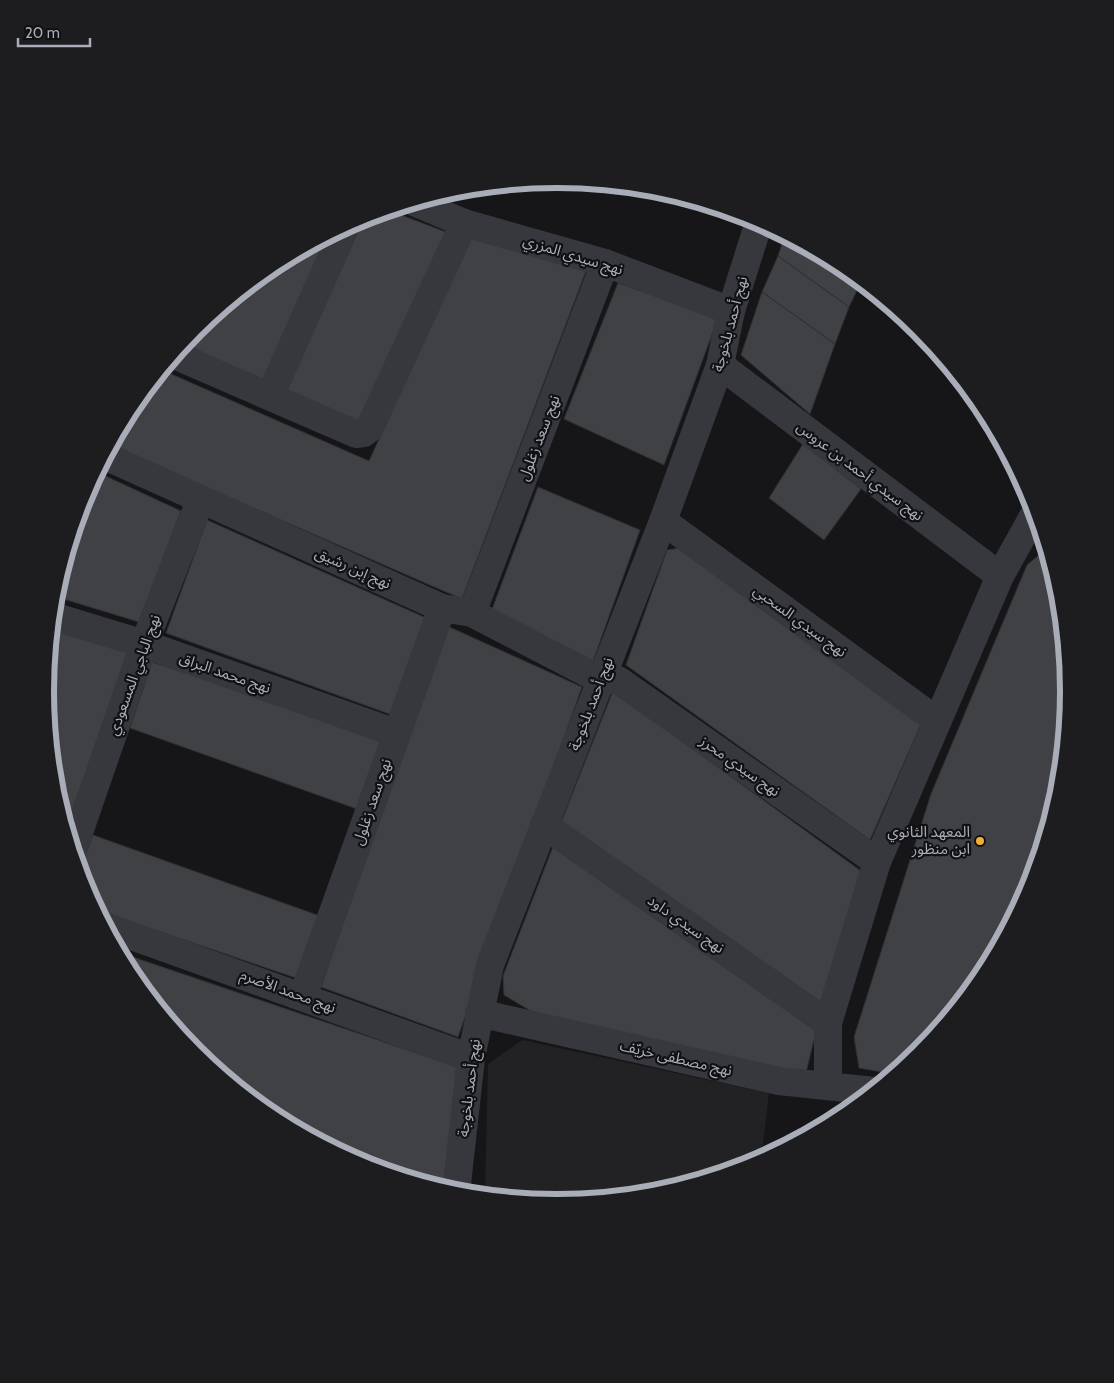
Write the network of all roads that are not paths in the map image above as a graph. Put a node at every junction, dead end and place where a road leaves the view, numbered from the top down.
1 (433, 204) edge
2 (464, 223) junction
3 (757, 230) edge
4 (340, 237) edge
5 (605, 263) junction
6 (731, 311) junction
7 (181, 358) edge
8 (720, 365) junction
9 (270, 396) junction
10 (111, 459) edge
11 (200, 501) junction
12 (1031, 521) edge
13 (663, 522) junction
14 (1000, 576) junction
15 (442, 608) junction
16 (472, 613) junction
17 (59, 618) edge
18 (144, 644) junction
19 (601, 680) junction
20 (936, 720) junction
21 (396, 733) junction
22 (544, 825) junction
23 (76, 839) edge
24 (877, 862) junction
25 (114, 930) edge
26 (303, 996) junction
27 (479, 1013) junction
28 (828, 1023) junction
29 (471, 1058) junction
30 (828, 1086) junction
31 (864, 1090) edge
32 (457, 1185) edge

1 - 2 street, نهج سيدي المزري
2 - 5 street, نهج سيدي المزري
2 - 9 street
3 - 6 street, نهج أحمد بلخوجة
4 - 9 street
5 - 6 street, نهج سيدي المزري
5 - 16 street, نهج سعد زغلول
6 - 8 street, نهج أحمد بلخوجة
7 - 9 street
8 - 13 street, نهج أحمد بلخوجة
8 - 14 street, نهج سيدي أحمد بن عروس
10 - 11 street, نهج إبن رشيق
11 - 15 street, نهج إبن رشيق
11 - 18 street, نهج الباجي المسعودي
12 - 14 street
13 - 19 street, نهج أحمد بلخوجة
13 - 20 street, نهج سيدي السحبي
14 - 20 street
15 - 16 street, نهج إبن رشيق
15 - 21 street, نهج سعد زغلول
16 - 19 street, نهج إبن رشيق
17 - 18 street, نهج محمد البراق
18 - 21 street, نهج محمد البراق
18 - 23 street, نهج الباجي المسعودي
19 - 22 street, نهج أحمد بلخوجة
19 - 24 street, نهج سيدي محرز
20 - 24 street
21 - 26 street, نهج سعد زغلول
22 - 27 street, نهج أحمد بلخوجة
22 - 28 street, نهج سيدي داود
24 - 28 street
25 - 26 street, نهج محمد الأصرم
26 - 29 street, نهج محمد الأصرم
27 - 29 street, نهج أحمد بلخوجة
27 - 30 street, نهج مصطفى خريّف
28 - 30 street
29 - 32 street, نهج أحمد بلخوجة
30 - 31 street, نهج مصطفى خريّف

